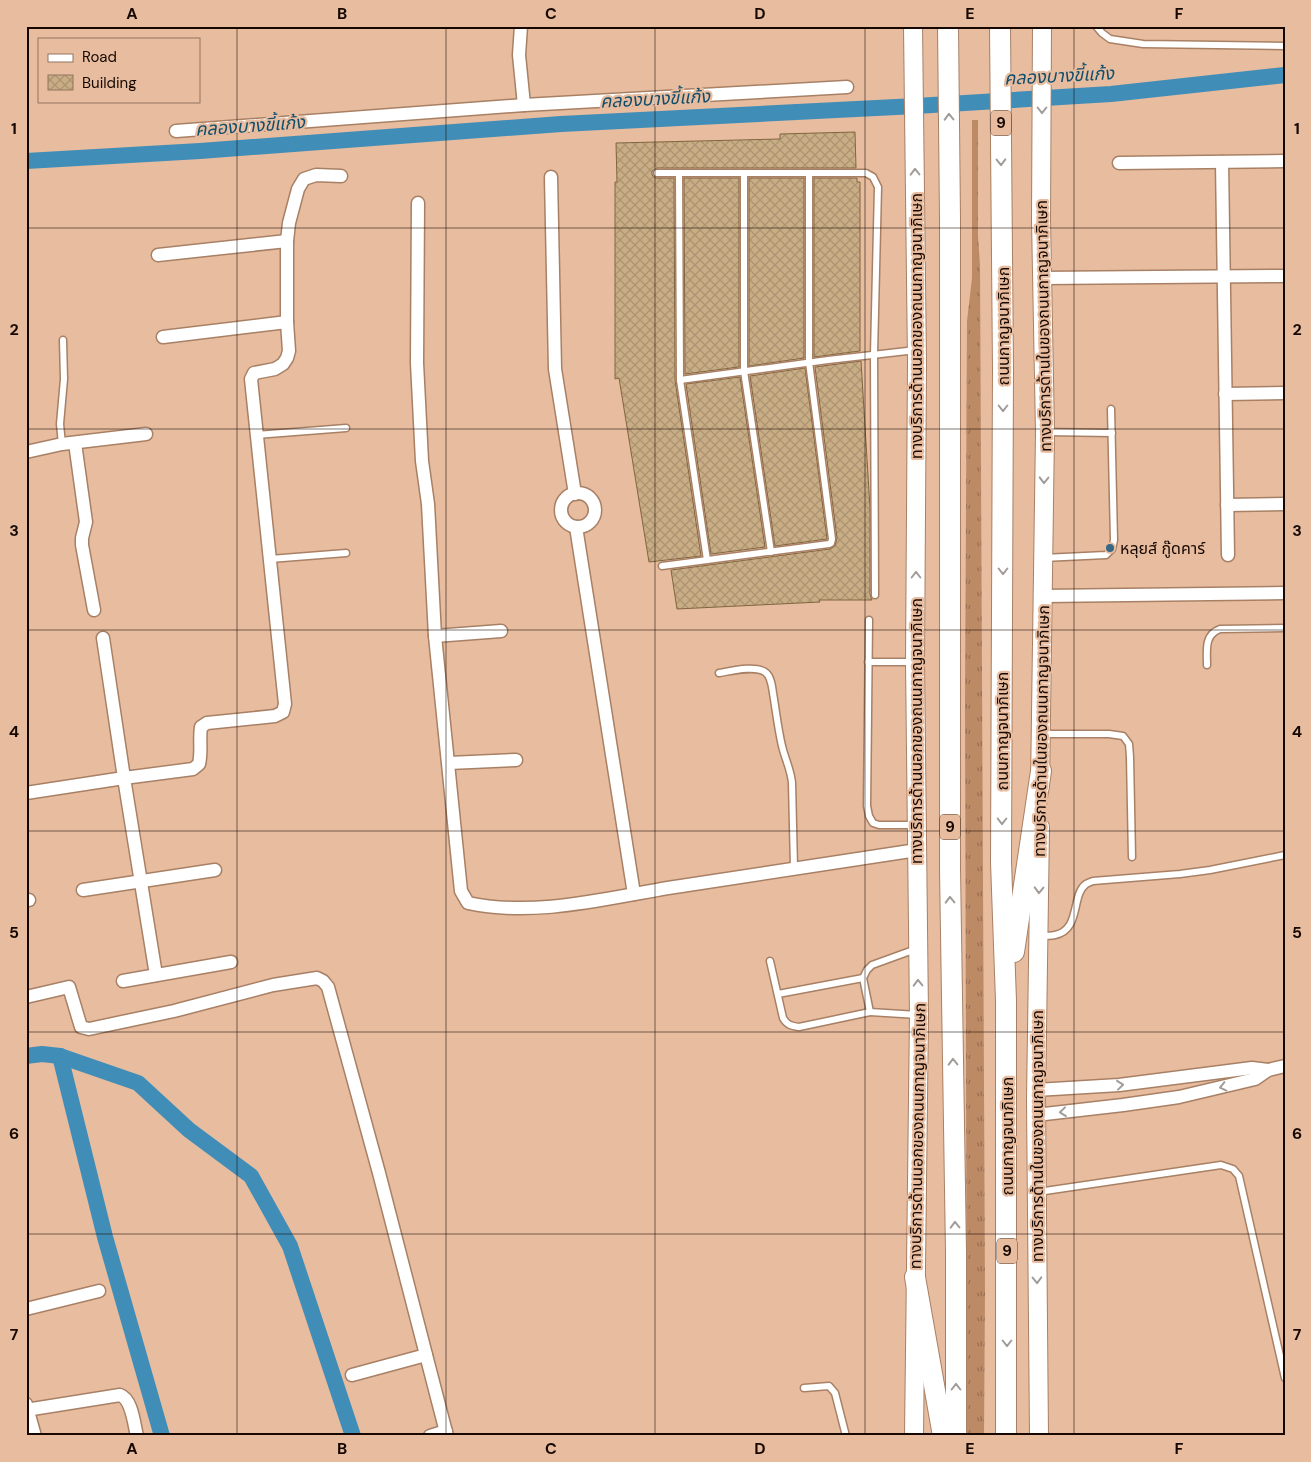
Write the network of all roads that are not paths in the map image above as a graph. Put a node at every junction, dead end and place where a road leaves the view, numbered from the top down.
1 (521, 26) edge
2 (913, 26) edge
3 (948, 26) edge
4 (1000, 26) edge
5 (1042, 26) edge
6 (1096, 26) edge
7 (1285, 46) edge
8 (847, 86) dead end
9 (524, 105) junction
10 (176, 131) dead end
11 (1285, 160) edge
12 (1222, 162) junction
13 (1120, 163) dead end
14 (657, 173) dead end
15 (679, 173) junction
16 (744, 173) junction
17 (809, 173) junction
18 (340, 176) dead end
19 (551, 177) dead end
20 (418, 203) dead end
21 (286, 241) junction
22 (158, 255) dead end
23 (1223, 276) junction
24 (1285, 276) edge
25 (1042, 278) junction
26 (287, 322) junction
27 (163, 337) dead end
28 (62, 340) dead end
29 (917, 350) junction
30 (874, 354) junction
31 (809, 362) junction
32 (744, 371) junction
33 (680, 380) junction
34 (1285, 393) edge
35 (1225, 394) junction
36 (1111, 409) dead end
37 (346, 428) dead end
38 (1045, 432) junction
39 (1112, 433) junction
40 (146, 434) dead end
41 (256, 435) junction
42 (68, 443) junction
43 (26, 452) edge
44 (574, 494) junction
45 (1285, 504) edge
46 (1227, 505) junction
47 (576, 527) junction
48 (771, 552) junction
49 (346, 553) dead end
50 (1228, 555) dead end
51 (1043, 558) junction
52 (270, 559) junction
53 (707, 560) junction
54 (662, 566) dead end
55 (1285, 593) edge
56 (875, 595) dead end
57 (1043, 596) junction
58 (94, 610) dead end
59 (869, 620) dead end
60 (1285, 628) edge
61 (501, 631) dead end
62 (434, 636) junction
63 (103, 638) dead end
64 (868, 662) junction
65 (915, 662) junction
66 (1207, 665) dead end
67 (719, 673) dead end
68 (1041, 734) junction
69 (516, 760) dead end
70 (449, 764) junction
71 (1041, 771) junction
72 (124, 778) junction
73 (26, 793) edge
74 (916, 825) junction
75 (917, 850) junction
76 (1285, 854) edge
77 (1132, 857) dead end
78 (794, 868) junction
79 (215, 870) dead end
80 (140, 881) junction
81 (83, 890) dead end
82 (634, 894) junction
83 (1038, 936) junction
84 (918, 949) junction
85 (770, 961) dead end
86 (232, 962) dead end
87 (156, 975) junction
88 (863, 978) junction
89 (123, 981) dead end
90 (778, 994) junction
91 (26, 997) edge
92 (1006, 1000) junction
93 (870, 1012) junction
94 (919, 1015) junction
95 (1285, 1066) edge
96 (1268, 1070) junction
97 (1036, 1090) junction
98 (1036, 1115) junction
99 (1036, 1192) junction
100 (915, 1277) junction
101 (99, 1290) dead end
102 (26, 1309) edge
103 (426, 1355) junction
104 (352, 1375) dead end
105 (1285, 1378) edge
106 (804, 1388) dead end
107 (1007, 1400) junction
108 (27, 1408) edge
109 (447, 1433) edge
110 (35, 1436) edge
111 (137, 1436) edge
112 (430, 1436) edge
113 (846, 1436) edge
114 (914, 1436) edge
115 (943, 1436) edge
116 (956, 1436) edge
117 (1006, 1436) edge
118 (1014, 1436) edge
119 (1039, 1436) edge

1 - 9 street
29 -> 2 main road, ทางบริการด้านนอกของถนนกาญจนาภิเษก
116 -> 3 highway, 9
4 -> 92 highway, ถนนกาญจนาภิเษก / 9
5 -> 25 main road, ทางบริการด้านในของถนนกาญจนาภิเษก
6 - 7 lane
8 - 9 street
9 - 10 street
11 - 12 street
12 - 13 street
12 - 23 street
14 - 15 lane
15 - 16 lane
15 - 33 lane
16 - 17 lane
16 - 32 lane
17 - 30 lane
17 - 31 lane
18 - 21 street
19 - 44 street
20 - 62 street
21 - 22 street
21 - 26 street
23 - 24 street
23 - 25 street
23 - 35 street
25 - 38 main road, ทางบริการด้านในของถนนกาญจนาภิเษก
26 - 27 street
26 - 41 street
28 - 42 lane
29 - 30 lane
65 -> 29 main road, ทางบริการด้านนอกของถนนกาญจนาภิเษก
30 - 31 lane
30 - 56 lane
31 - 32 lane
31 - 48 lane
32 - 33 lane
32 - 48 lane
33 - 53 lane
34 - 35 street
35 - 46 street
36 - 39 lane
37 - 41 lane
38 - 39 lane
38 -> 51 main road, ทางบริการด้านในของถนนกาญจนาภิเษก
39 - 51 lane
40 - 42 street
41 - 52 street
42 - 43 street
42 - 58 street
44 - 47 street
44 - 47 street
45 - 46 street
46 - 50 street
47 - 82 street
48 - 53 lane
49 - 52 lane
51 - 57 main road, ทางบริการด้านในของถนนกาญจนาภิเษก
52 - 72 street
53 - 54 lane
55 - 57 street
57 - 68 main road, ทางบริการด้านในของถนนกาญจนาภิเษก
59 - 64 lane
60 - 66 lane
61 - 62 street
62 - 70 street
63 - 72 street
64 - 65 lane
64 - 74 lane
65 - 74 main road, ทางบริการด้านนอกของถนนกาญจนาภิเษก
67 - 78 lane
68 - 71 main road, ทางบริการด้านในของถนนกาญจนาภิเษก
68 - 77 lane
69 - 70 street
70 - 82 street
71 -> 83 main road, ทางบริการด้านในของถนนกาญจนาภิเษก
71 - 92 highway
72 - 73 street
72 - 80 street
74 - 75 main road, ทางบริการด้านนอกของถนนกาญจนาภิเษก
75 - 78 street
75 - 84 main road, ทางบริการด้านนอกของถนนกาญจนาภิเษก
76 - 83 lane
78 - 82 street
79 - 80 street
80 - 81 street
80 - 87 street
83 - 97 main road, ทางบริการด้านในของถนนกาญจนาภิเษก
84 - 88 lane
94 -> 84 main road, ทางบริการด้านนอกของถนนกาญจนาภิเษก
85 - 90 lane
86 - 87 street
87 - 89 street
88 - 90 lane
88 - 93 lane
90 - 93 lane
91 - 103 street
92 -> 107 highway, ถนนกาญจนาภิเษก / 9
93 - 94 lane
94 - 100 main road, ทางบริการด้านนอกของถนนกาญจนาภิเษก
95 - 96 street
97 -> 96 street
96 -> 98 street
97 - 98 main road, ทางบริการด้านในของถนนกาญจนาภิเษก
98 - 99 main road, ทางบริการด้านในของถนนกาญจนาภิเษก
99 - 105 lane
99 -> 119 main road, ทางบริการด้านในของถนนกาญจนาภิเษก
100 - 114 main road, ทางบริการด้านนอกของถนนกาญจนาภิเษก
100 - 115 highway
101 - 102 street
103 - 104 street
103 - 109 street
106 - 113 lane
107 - 117 highway, ถนนกาญจนาภิเษก / 9
107 - 118 highway
108 - 110 street
108 - 111 street
109 - 112 street

